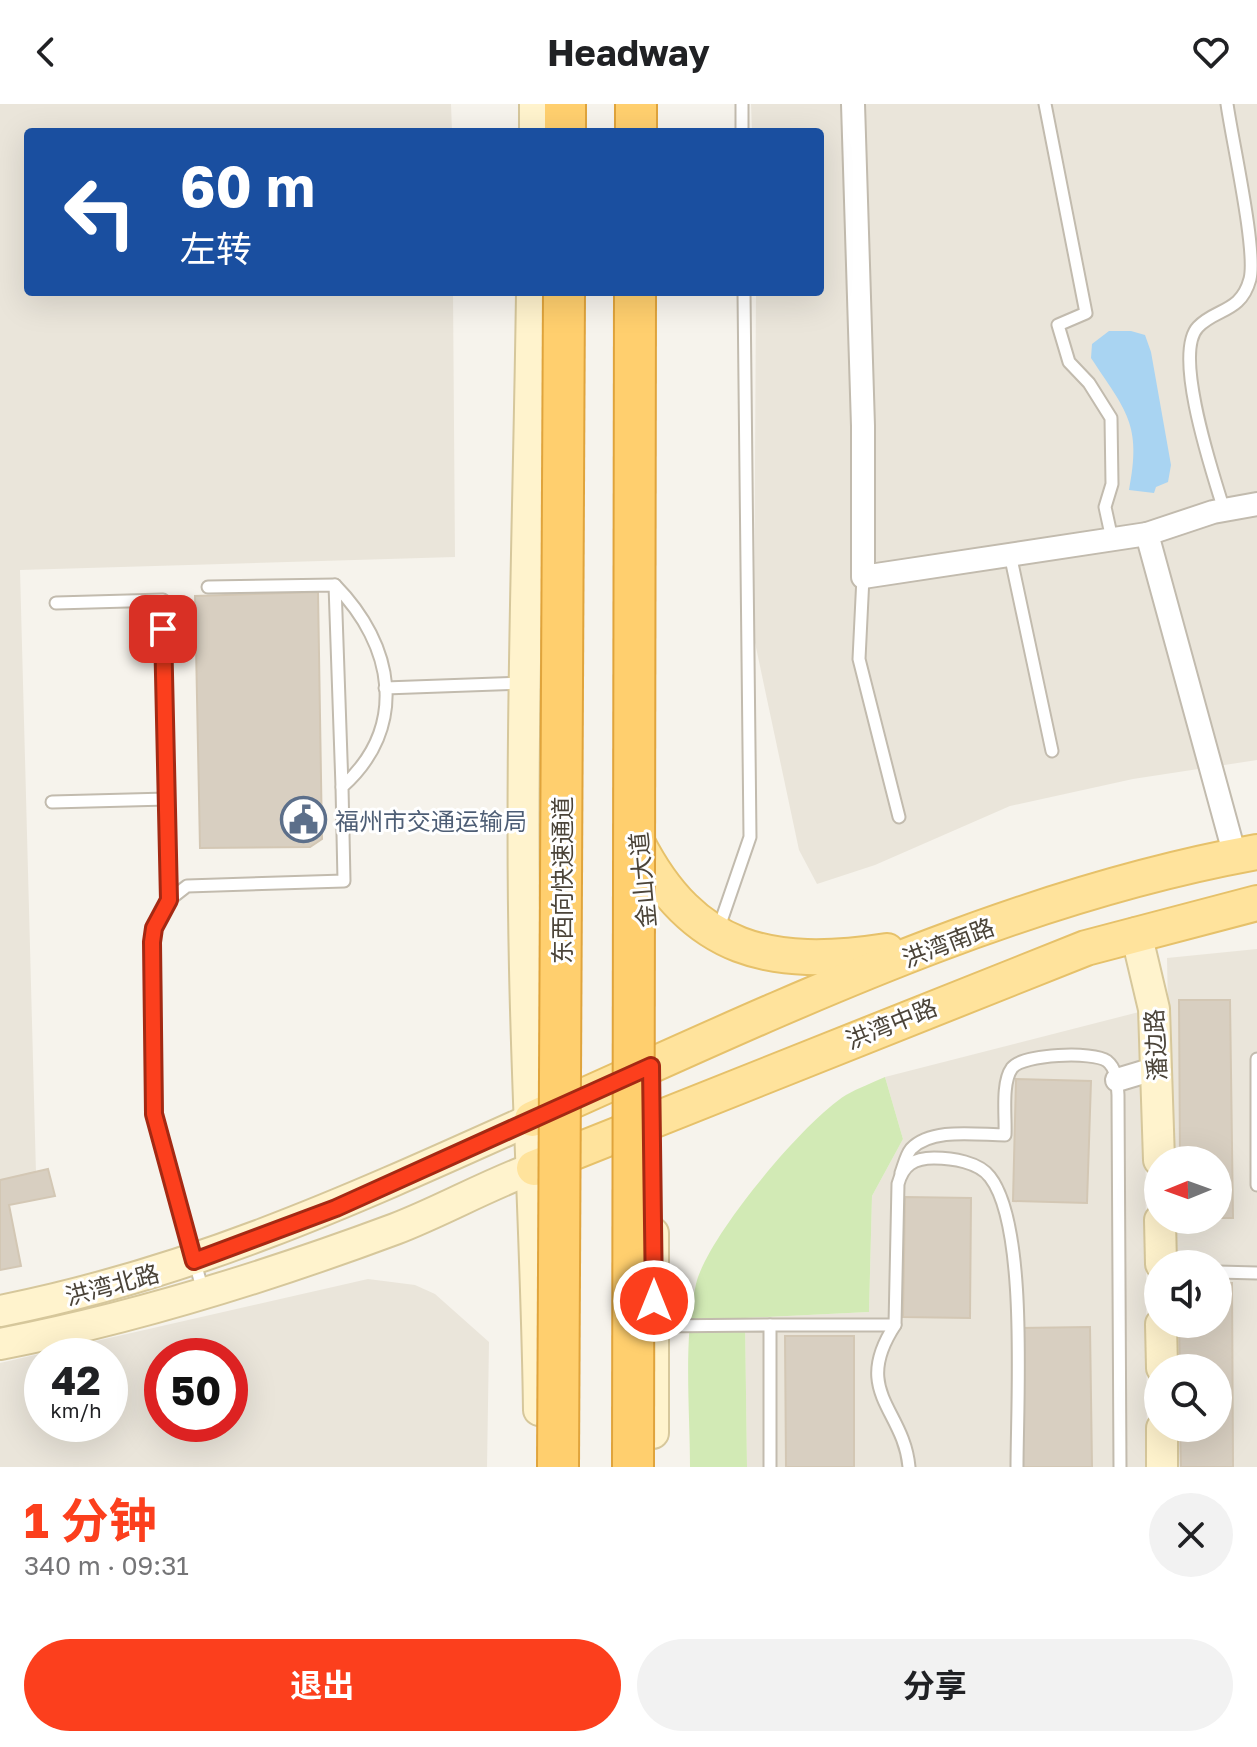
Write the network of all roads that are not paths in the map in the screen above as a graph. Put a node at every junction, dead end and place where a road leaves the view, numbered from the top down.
1 (535, 104) edge
2 (565, 104) edge
3 (636, 104) edge
4 (742, 104) edge
5 (853, 104) edge
6 (1045, 104) edge
7 (1227, 104) edge
8 (535, 128) edge
9 (565, 128) edge
10 (636, 128) edge
11 (742, 128) edge
12 (532, 296) edge
13 (564, 296) edge
14 (636, 296) edge
15 (636, 296) edge
16 (744, 296) edge
17 (1257, 504) edge
18 (1224, 510) junction
19 (1147, 534) junction
20 (1112, 539) junction
21 (1010, 554) junction
22 (863, 577) junction
23 (335, 585) junction
24 (208, 587) dead end
25 (56, 603) dead end
26 (525, 683) junction
27 (385, 688) junction
28 (1052, 751) dead end
29 (342, 787) junction
30 (167, 799) junction
31 (52, 802) dead end
32 (899, 817) dead end
33 (637, 842) junction
34 (1246, 854) edge
35 (169, 900) junction
36 (1257, 903) edge
37 (1136, 933) junction
38 (716, 934) junction
39 (947, 942) junction
40 (1257, 1059) edge
41 (651, 1066) junction
42 (1157, 1068) junction
43 (1117, 1080) junction
44 (532, 1119) junction
45 (652, 1124) junction
46 (1159, 1146) edge
47 (534, 1168) junction
48 (901, 1173) junction
49 (1257, 1185) edge
50 (194, 1261) junction
51 (1232, 1272) edge
52 (1257, 1273) edge
53 (205, 1295) junction
54 (0, 1311) edge
55 (770, 1325) junction
56 (895, 1325) junction
57 (654, 1326) junction
58 (0, 1344) edge
59 (1162, 1442) edge
60 (539, 1467) edge
61 (558, 1467) edge
62 (633, 1467) edge
63 (652, 1467) edge
64 (770, 1467) edge
65 (909, 1467) edge
66 (1017, 1467) edge
67 (1120, 1467) edge
68 (1162, 1467) edge

1 - 8 main road
2 - 9 highway
3 - 10 highway
4 - 11 lane
5 - 22 street
6 - 20 lane
7 - 18 lane
12 - 26 main road
13 - 61 highway, 东西向快速通道, bridge
14 - 33 main road, 金山大道
15 - 62 highway, bridge
16 - 38 lane
17 - 18 street
18 - 19 street
19 - 20 street
19 - 34 street
20 - 21 street
21 - 22 street
21 - 28 lane
22 - 32 lane
23 - 24 lane
23 - 27 lane
23 - 29 lane
25 - 30 lane
26 - 27 lane
26 - 44 main road
27 - 29 lane
29 - 35 lane
30 - 31 lane
30 - 35 lane
33 - 38 main road
33 - 41 main road, 金山大道
34 - 39 main road, 洪湾南路
35 - 50 lane
36 - 37 main road, 洪湾中路
37 - 42 main road, 潘边路
37 - 45 main road, 洪湾中路
38 - 39 main road
39 - 41 main road, 洪湾南路
40 - 49 lane
41 - 44 main road, 洪湾南路
41 - 45 main road, 金山大道
42 - 43 street
42 - 46 main road, 潘边路
43 - 48 lane
43 - 67 lane
44 - 47 main road
44 - 50 main road, 洪湾北路
45 - 47 main road, 洪湾中路
45 - 57 main road, 金山大道
47 - 53 main road, 洪湾北路
47 - 60 main road
48 - 56 lane
48 - 66 lane
50 - 53 lane
50 - 54 main road, 洪湾北路
51 - 52 lane
53 - 58 main road, 洪湾北路
55 - 56 lane
55 - 57 lane
55 - 64 lane
56 - 65 lane
57 - 63 main road, 金山大道
59 - 68 main road

